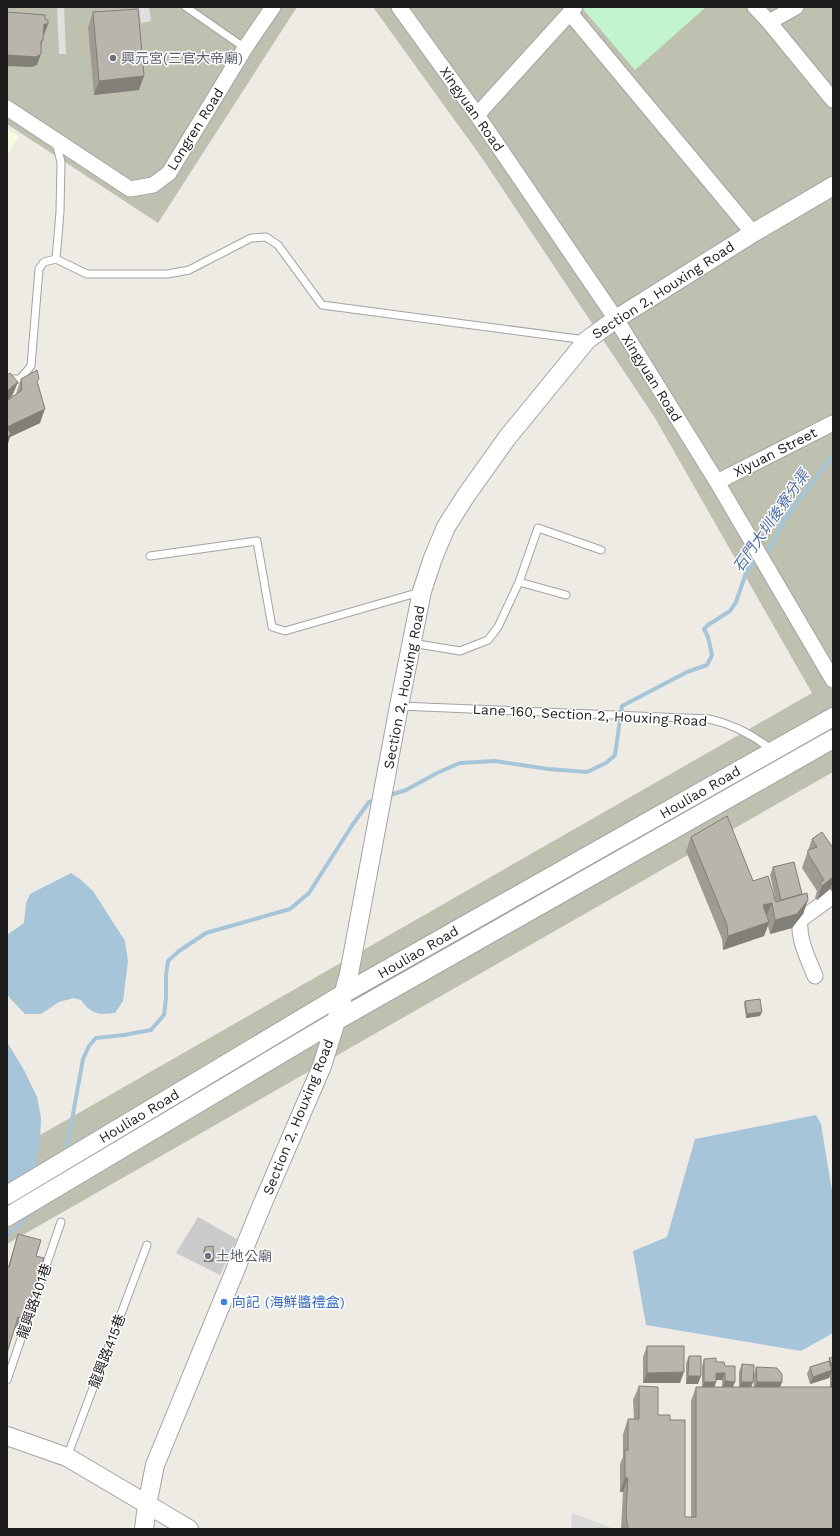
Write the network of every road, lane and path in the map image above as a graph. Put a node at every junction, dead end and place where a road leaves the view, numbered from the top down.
1 (186, 7) edge
2 (273, 7) edge
3 (399, 7) edge
4 (755, 7) edge
5 (796, 7) edge
6 (572, 10) edge
7 (769, 22) junction
8 (245, 48) junction
9 (833, 100) edge
10 (7, 108) edge
11 (477, 115) junction
12 (55, 140) junction
13 (833, 186) edge
14 (753, 233) junction
15 (56, 260) junction
16 (616, 319) junction
17 (587, 340) junction
18 (7, 379) edge
19 (833, 423) edge
20 (717, 482) junction
21 (601, 550) dead end
22 (150, 556) dead end
23 (519, 582) junction
24 (422, 591) junction
25 (566, 595) dead end
26 (412, 643) junction
27 (833, 680) edge
28 (399, 706) junction
29 (833, 717) edge
30 (833, 739) edge
31 (773, 751) junction
32 (833, 896) edge
33 (815, 976) dead end
34 (343, 994) junction
35 (336, 1021) junction
36 (7, 1195) edge
37 (7, 1216) edge
38 (61, 1222) dead end
39 (147, 1244) dead end
40 (7, 1380) edge
41 (7, 1436) edge
42 (67, 1457) junction
43 (147, 1504) junction
44 (144, 1529) edge
45 (189, 1529) edge

1 - 8 lane
2 - 8 street, Longren Road
3 - 11 street, Xingyuan Road
4 - 7 street
5 - 7 street
6 - 11 street
6 - 14 street
7 - 9 street
8 - 12 street, Longren Road
10 - 12 street, Longren Road
11 - 16 street, Xingyuan Road
12 - 15 lane
13 - 14 street, Section 2, Houxing Road
14 - 16 street, Section 2, Houxing Road
15 - 17 lane
15 - 18 lane
16 - 17 street, Section 2, Houxing Road
16 - 20 street, Xingyuan Road
17 - 24 street, Section 2, Houxing Road
19 - 20 street, Xiyuan Street
20 - 27 street, Xingyuan Road
21 - 23 lane
22 - 24 lane
23 - 25 lane
23 - 26 lane
24 - 26 street, Section 2, Houxing Road
26 - 28 street, Section 2, Houxing Road
28 - 31 lane, Lane 160, Section 2, Houxing Road
28 - 34 street, Section 2, Houxing Road
29 - 31 street, Houliao Road
30 - 35 street, Houliao Road
31 - 34 street, Houliao Road
32 - 33 street
34 - 35 street, Section 2, Houxing Road
34 - 36 street, Houliao Road
35 - 37 street, Houliao Road
35 - 43 street, Section 2, Houxing Road
38 - 40 lane, 龍興路401巷
39 - 42 lane, 龍興路415巷
41 - 42 street
42 - 43 street
43 - 44 street, Section 2, Houxing Road
43 - 45 street

